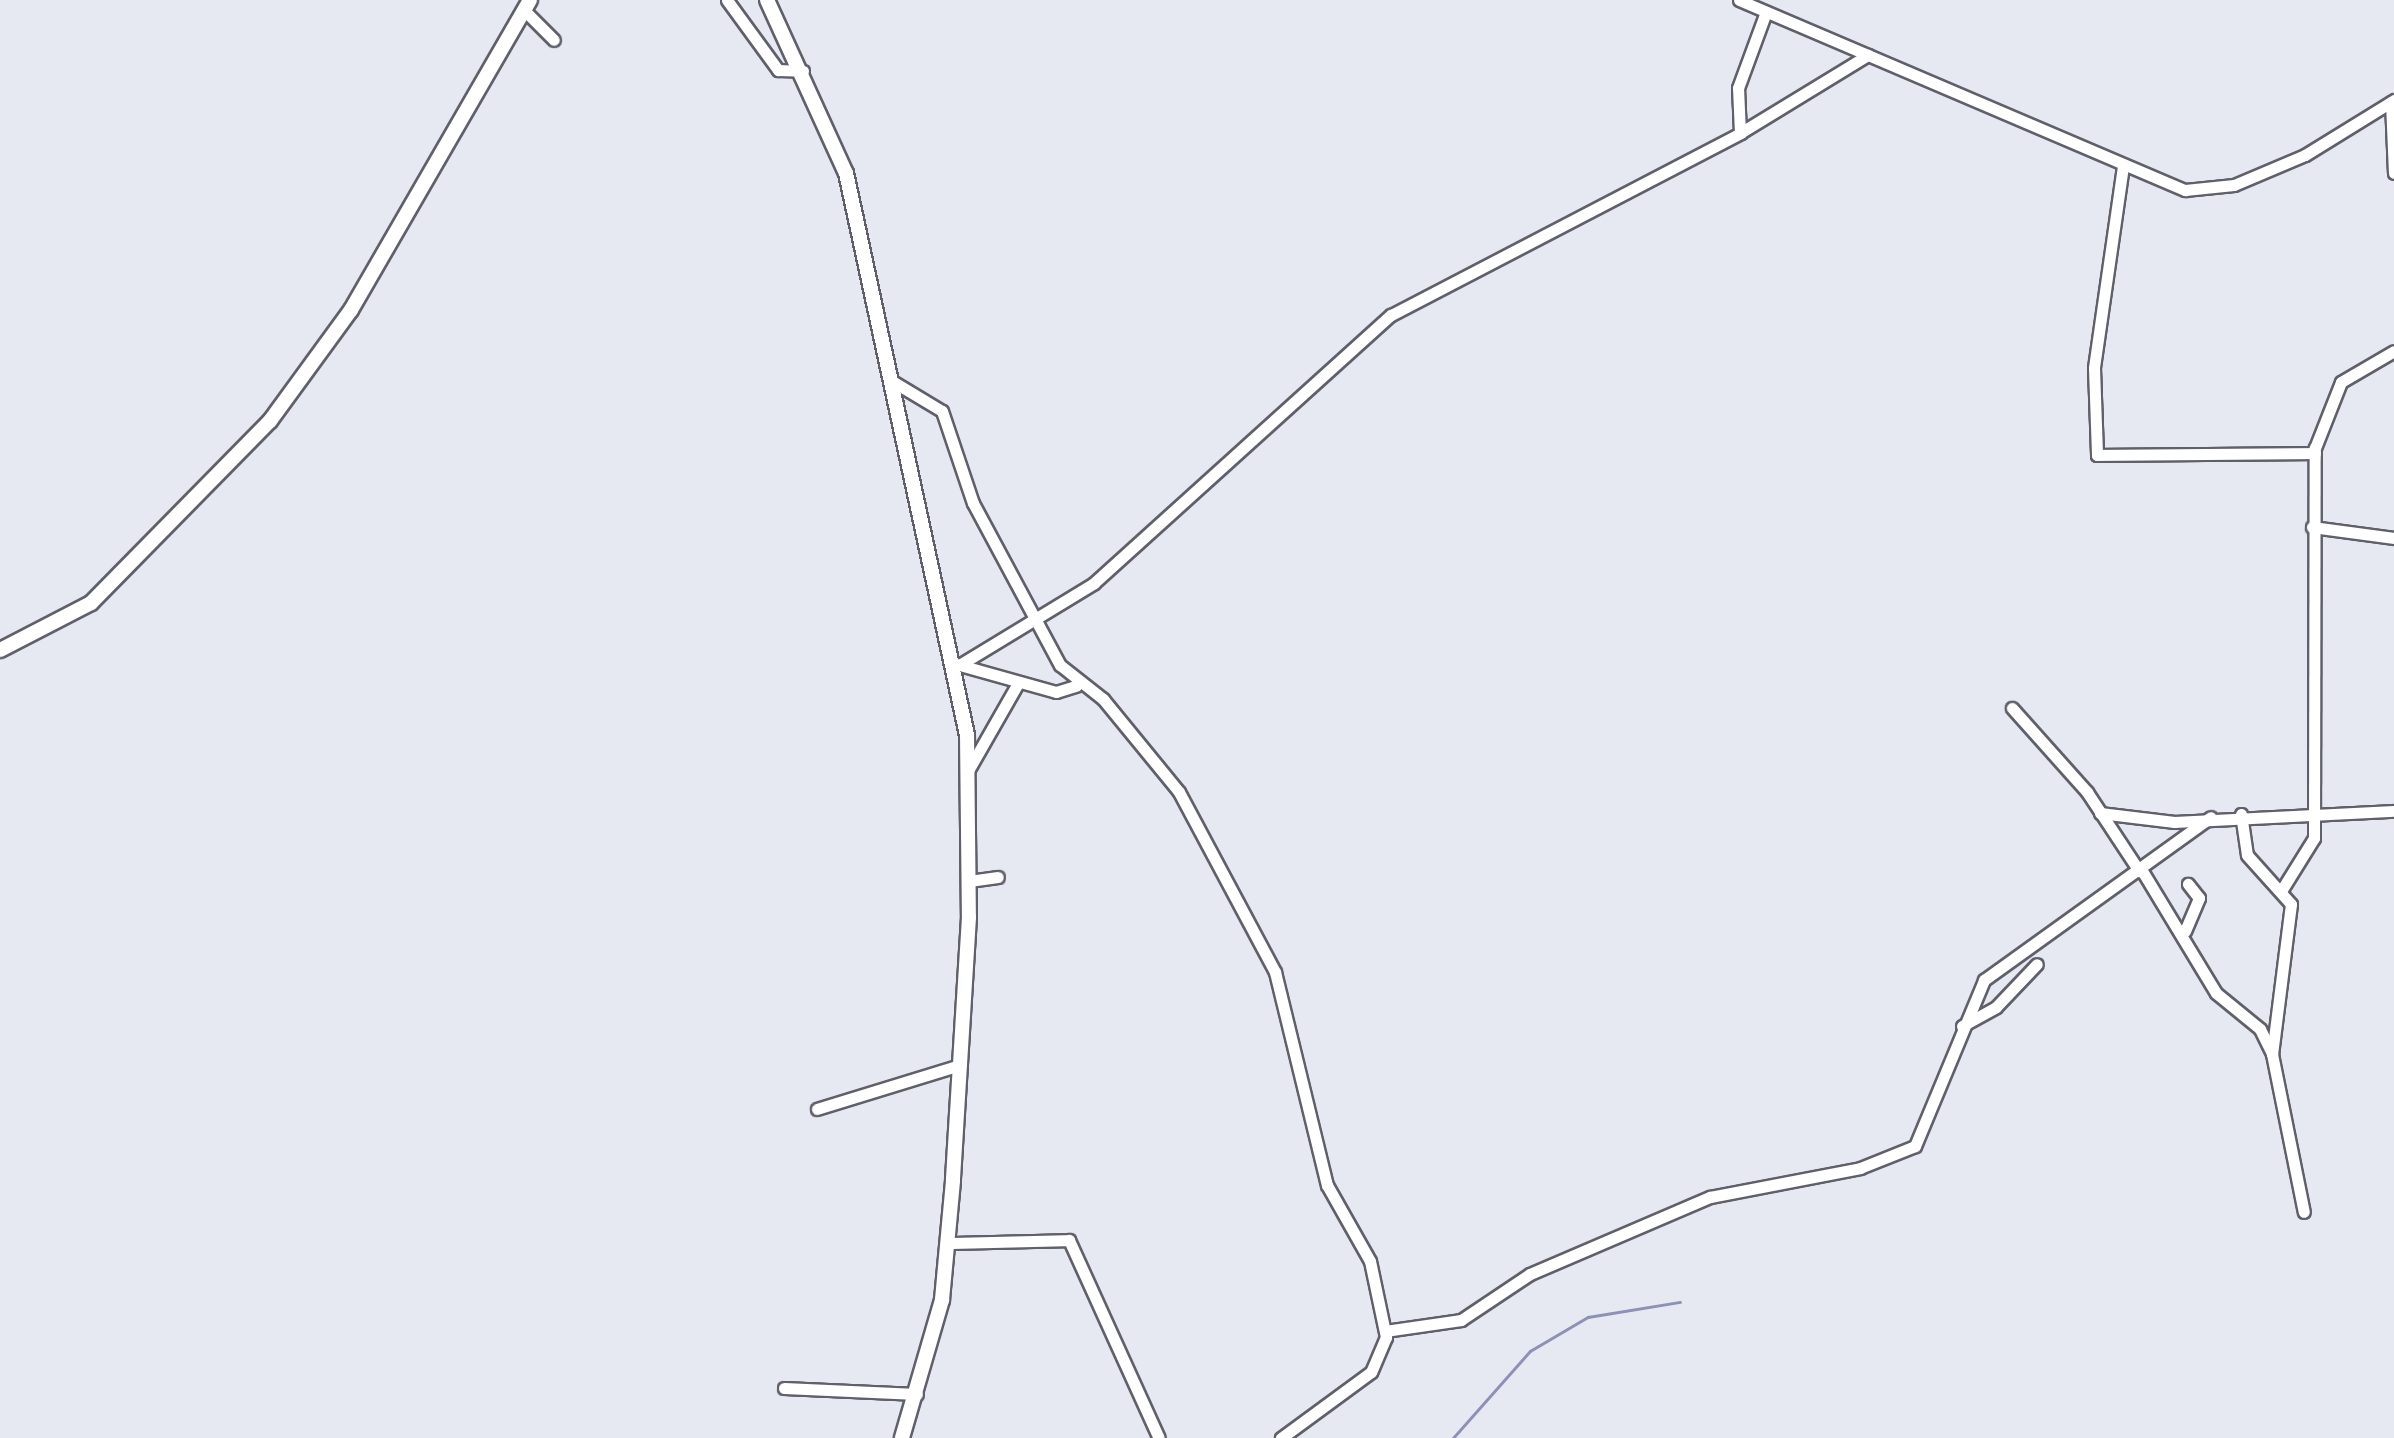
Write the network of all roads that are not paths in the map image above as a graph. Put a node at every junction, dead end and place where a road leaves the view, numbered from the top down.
1 (727, 0) edge
2 (767, 0) edge
3 (1740, 0) edge
4 (1776, 0) edge
5 (527, 5) edge
6 (1770, 13) junction
7 (554, 40) dead end
8 (1868, 55) junction
9 (804, 70) junction
10 (2393, 101) edge
11 (1740, 133) junction
12 (2123, 166) junction
13 (2394, 173) edge
14 (2394, 351) edge
15 (892, 380) junction
16 (2315, 453) junction
17 (2312, 528) junction
18 (2394, 538) edge
19 (1040, 619) junction
20 (0, 650) edge
21 (958, 664) junction
22 (1018, 683) junction
23 (1076, 686) junction
24 (2012, 708) dead end
25 (970, 769) junction
26 (2310, 809) junction
27 (2394, 811) edge
28 (2100, 814) junction
29 (2241, 814) junction
30 (2211, 817) junction
31 (2140, 870) junction
32 (998, 877) dead end
33 (969, 881) junction
34 (2188, 884) dead end
35 (2281, 891) junction
36 (2184, 931) junction
37 (2037, 964) dead end
38 (1962, 1026) junction
39 (2272, 1054) junction
40 (960, 1065) junction
41 (816, 1109) dead end
42 (2304, 1212) dead end
43 (947, 1242) junction
44 (1384, 1331) junction
45 (784, 1388) dead end
46 (917, 1394) junction
47 (902, 1438) edge
48 (1159, 1438) edge
49 (1282, 1438) edge

1 - 9 street
2 - 9 street
3 - 6 street
4 - 6 street
5 - 7 street
5 - 20 street
6 - 8 street
6 - 11 street
8 - 11 street
8 - 12 street
9 - 15 street
10 - 12 street
10 - 13 street
11 - 19 street
12 - 16 street
14 - 16 street
15 - 19 street
15 - 21 street
16 - 17 street
17 - 18 street
17 - 26 street
19 - 21 street
19 - 23 street
21 - 22 street
21 - 25 street
22 - 23 street
22 - 25 street
23 - 44 street
24 - 28 street
25 - 33 street
26 - 27 street
26 - 29 street
26 - 35 street
28 - 30 street
28 - 31 street
29 - 30 street
29 - 35 street
30 - 31 street
31 - 36 street
31 - 38 street
32 - 33 street
33 - 40 street
34 - 36 street
35 - 39 street
36 - 39 street
37 - 38 street
38 - 44 street
39 - 42 street
40 - 41 street
40 - 43 street
43 - 46 street
43 - 48 street
44 - 49 street
45 - 46 street
46 - 47 street

